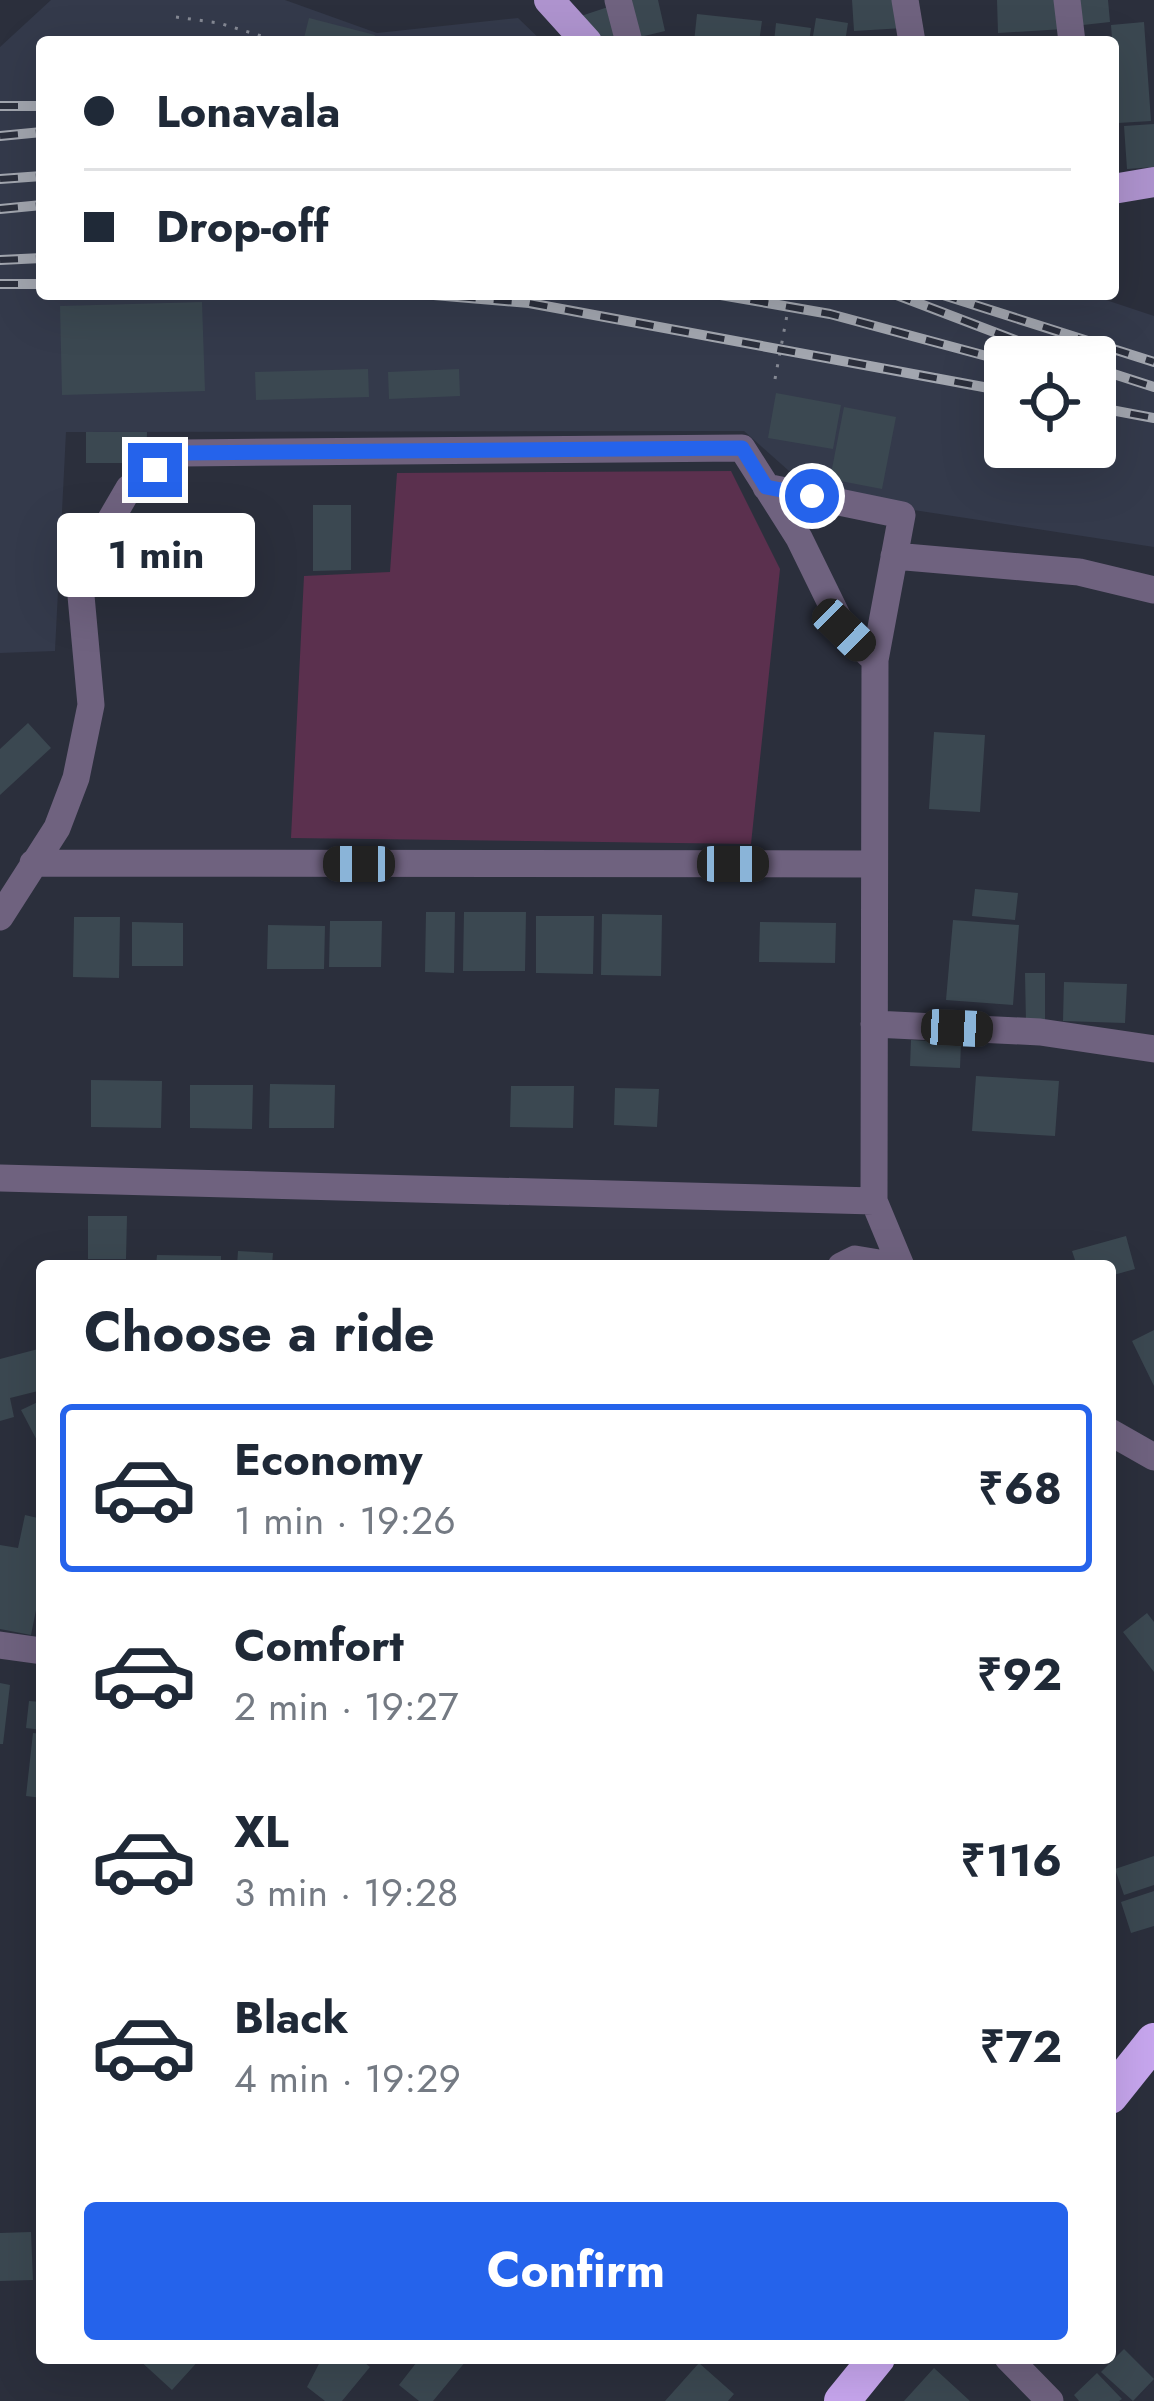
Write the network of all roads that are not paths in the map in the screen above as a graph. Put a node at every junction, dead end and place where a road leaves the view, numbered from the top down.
1 (549, 0) edge
2 (618, 0) edge
3 (905, 0) edge
4 (1067, 0) edge
5 (582, 36) edge
6 (627, 36) edge
7 (911, 36) edge
8 (1071, 36) edge
9 (1154, 182) edge
10 (1119, 188) edge
11 (766, 487) junction
12 (894, 556) junction
13 (1154, 590) edge
14 (875, 660) junction
15 (33, 863) junction
16 (872, 865) junction
17 (0, 917) edge
18 (874, 1024) junction
19 (1154, 1049) edge
20 (0, 1178) edge
21 (874, 1201) junction
22 (897, 1260) edge
23 (1116, 1435) edge
24 (1154, 1457) edge
25 (0, 1645) edge
26 (36, 1650) edge
27 (1154, 2015) edge
28 (1154, 2042) edge
29 (1116, 2060) edge
30 (1116, 2089) edge
31 (872, 2364) edge
32 (895, 2364) edge
33 (1014, 2364) edge
34 (842, 2401) edge
35 (865, 2401) edge
36 (1050, 2401) edge

1 - 5 main road
2 - 6 street
3 - 7 street
4 - 8 street
9 - 10 main road
11 - 12 street
11 - 14 street
11 - 15 street
12 - 13 street
12 - 14 street
14 - 16 street
15 - 16 street
15 - 17 street
16 - 18 street
18 - 19 street
18 - 21 street
20 - 21 street
21 - 22 street
23 - 24 street
25 - 26 street
27 - 29 highway
28 - 30 highway
31 - 34 highway
32 - 35 highway
33 - 36 street

